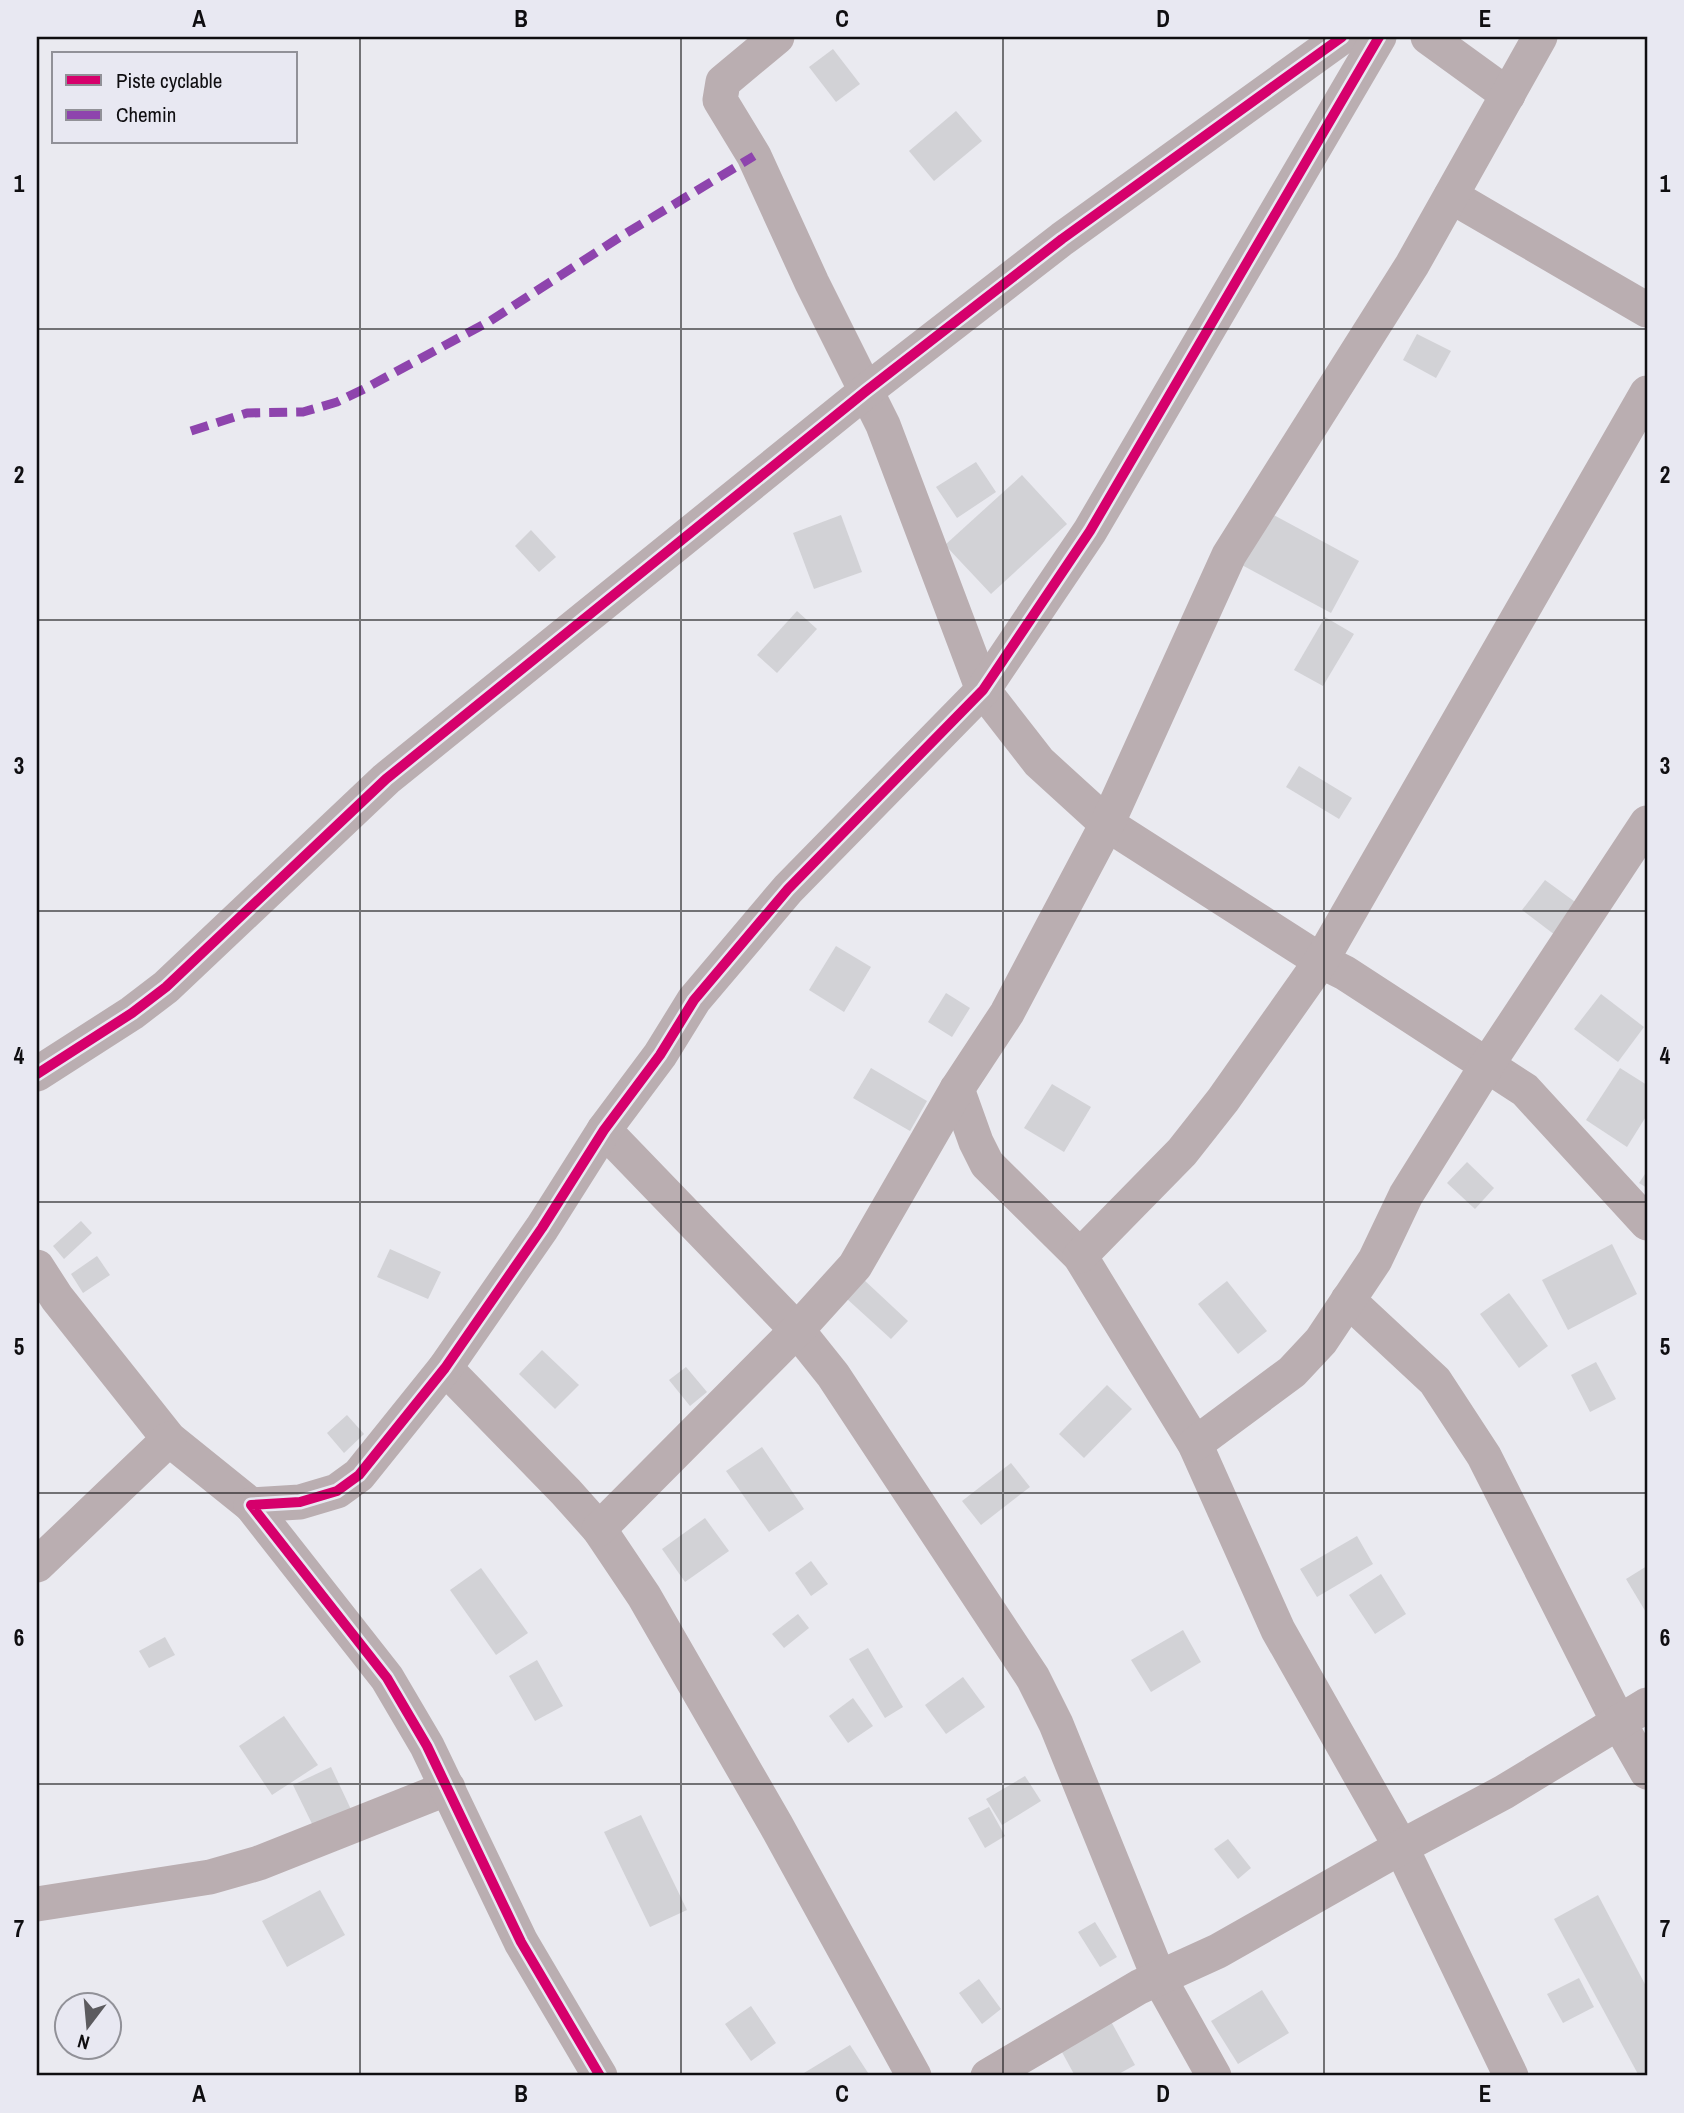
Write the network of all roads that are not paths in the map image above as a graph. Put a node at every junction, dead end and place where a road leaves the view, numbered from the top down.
1 (777, 37) edge
2 (1342, 37) edge
3 (1379, 37) edge
4 (1428, 37) edge
5 (1540, 37) edge
6 (1507, 95) junction
7 (1451, 196) junction
8 (1647, 310) edge
9 (866, 391) junction
10 (1647, 393) edge
11 (983, 690) junction
12 (1107, 824) junction
13 (1647, 824) edge
14 (1321, 961) junction
15 (1487, 1065) junction
16 (37, 1074) edge
17 (957, 1088) junction
18 (604, 1130) junction
19 (1647, 1223) edge
20 (1080, 1256) junction
21 (37, 1267) edge
22 (1348, 1300) junction
23 (797, 1330) junction
24 (444, 1368) junction
25 (169, 1439) junction
26 (1195, 1444) junction
27 (251, 1505) junction
28 (599, 1529) junction
29 (37, 1566) edge
30 (1633, 1714) edge
31 (1647, 1772) edge
32 (448, 1788) junction
33 (1401, 1847) junction
34 (37, 1904) edge
35 (1159, 1978) junction
36 (600, 2076) edge
37 (914, 2076) edge
38 (988, 2076) edge
39 (1214, 2076) edge
40 (1511, 2076) edge

1 - 9 street
2 - 9 street
3 - 11 street
4 - 6 street
5 - 6 street
6 - 7 street
7 - 8 street
7 - 12 street
9 - 11 street
9 - 16 street
10 - 14 street
11 - 12 street
11 - 18 street
12 - 14 street
12 - 17 street
13 - 15 street
14 - 15 street
14 - 20 street
15 - 19 street
15 - 22 street
17 - 20 street
17 - 23 street
18 - 23 street
18 - 24 street
20 - 26 street
21 - 25 street
22 - 26 street
22 - 30 street
23 - 28 street
23 - 35 street
24 - 27 street
24 - 28 street
25 - 27 street
25 - 29 street
26 - 33 street
27 - 32 street
28 - 37 street
30 - 31 street
30 - 33 street
32 - 34 street
32 - 36 street
33 - 35 street
33 - 40 street
35 - 38 street
35 - 39 street

